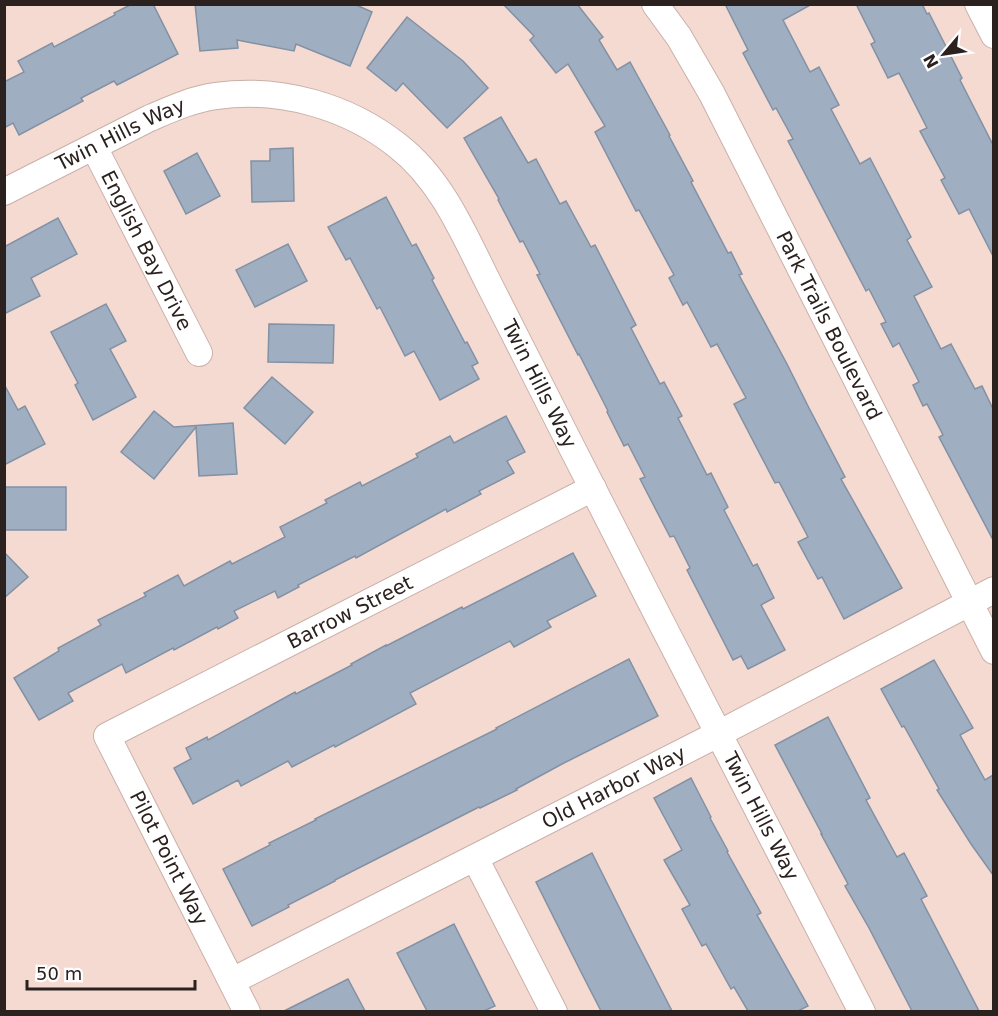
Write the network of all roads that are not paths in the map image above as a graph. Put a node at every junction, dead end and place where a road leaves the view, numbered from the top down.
1 (655, 4) edge
2 (978, 4) edge
3 (993, 35) edge
4 (94, 147) junction
5 (4, 192) edge
6 (199, 353) dead end
7 (592, 488) junction
8 (993, 590) edge
9 (968, 603) junction
10 (993, 651) edge
11 (720, 733) junction
12 (107, 736) joint
13 (475, 858) junction
14 (232, 981) junction
15 (247, 1011) edge
16 (554, 1011) edge
17 (862, 1011) edge

1 - 9 street, Park Trails Boulevard
2 - 3 street
4 - 5 street, Twin Hills Way
4 - 6 street, English Bay Drive
4 - 7 street, Twin Hills Way
7 - 11 street, Twin Hills Way
7 - 12 street, Barrow Street
8 - 9 street, Old Harbor Way
9 - 10 street, Park Trails Boulevard
9 - 11 street, Old Harbor Way
11 - 13 street, Old Harbor Way
11 - 17 street, Twin Hills Way
12 - 14 street, Pilot Point Way
13 - 14 street, Old Harbor Way
13 - 16 street
14 - 15 street, Pilot Point Way

